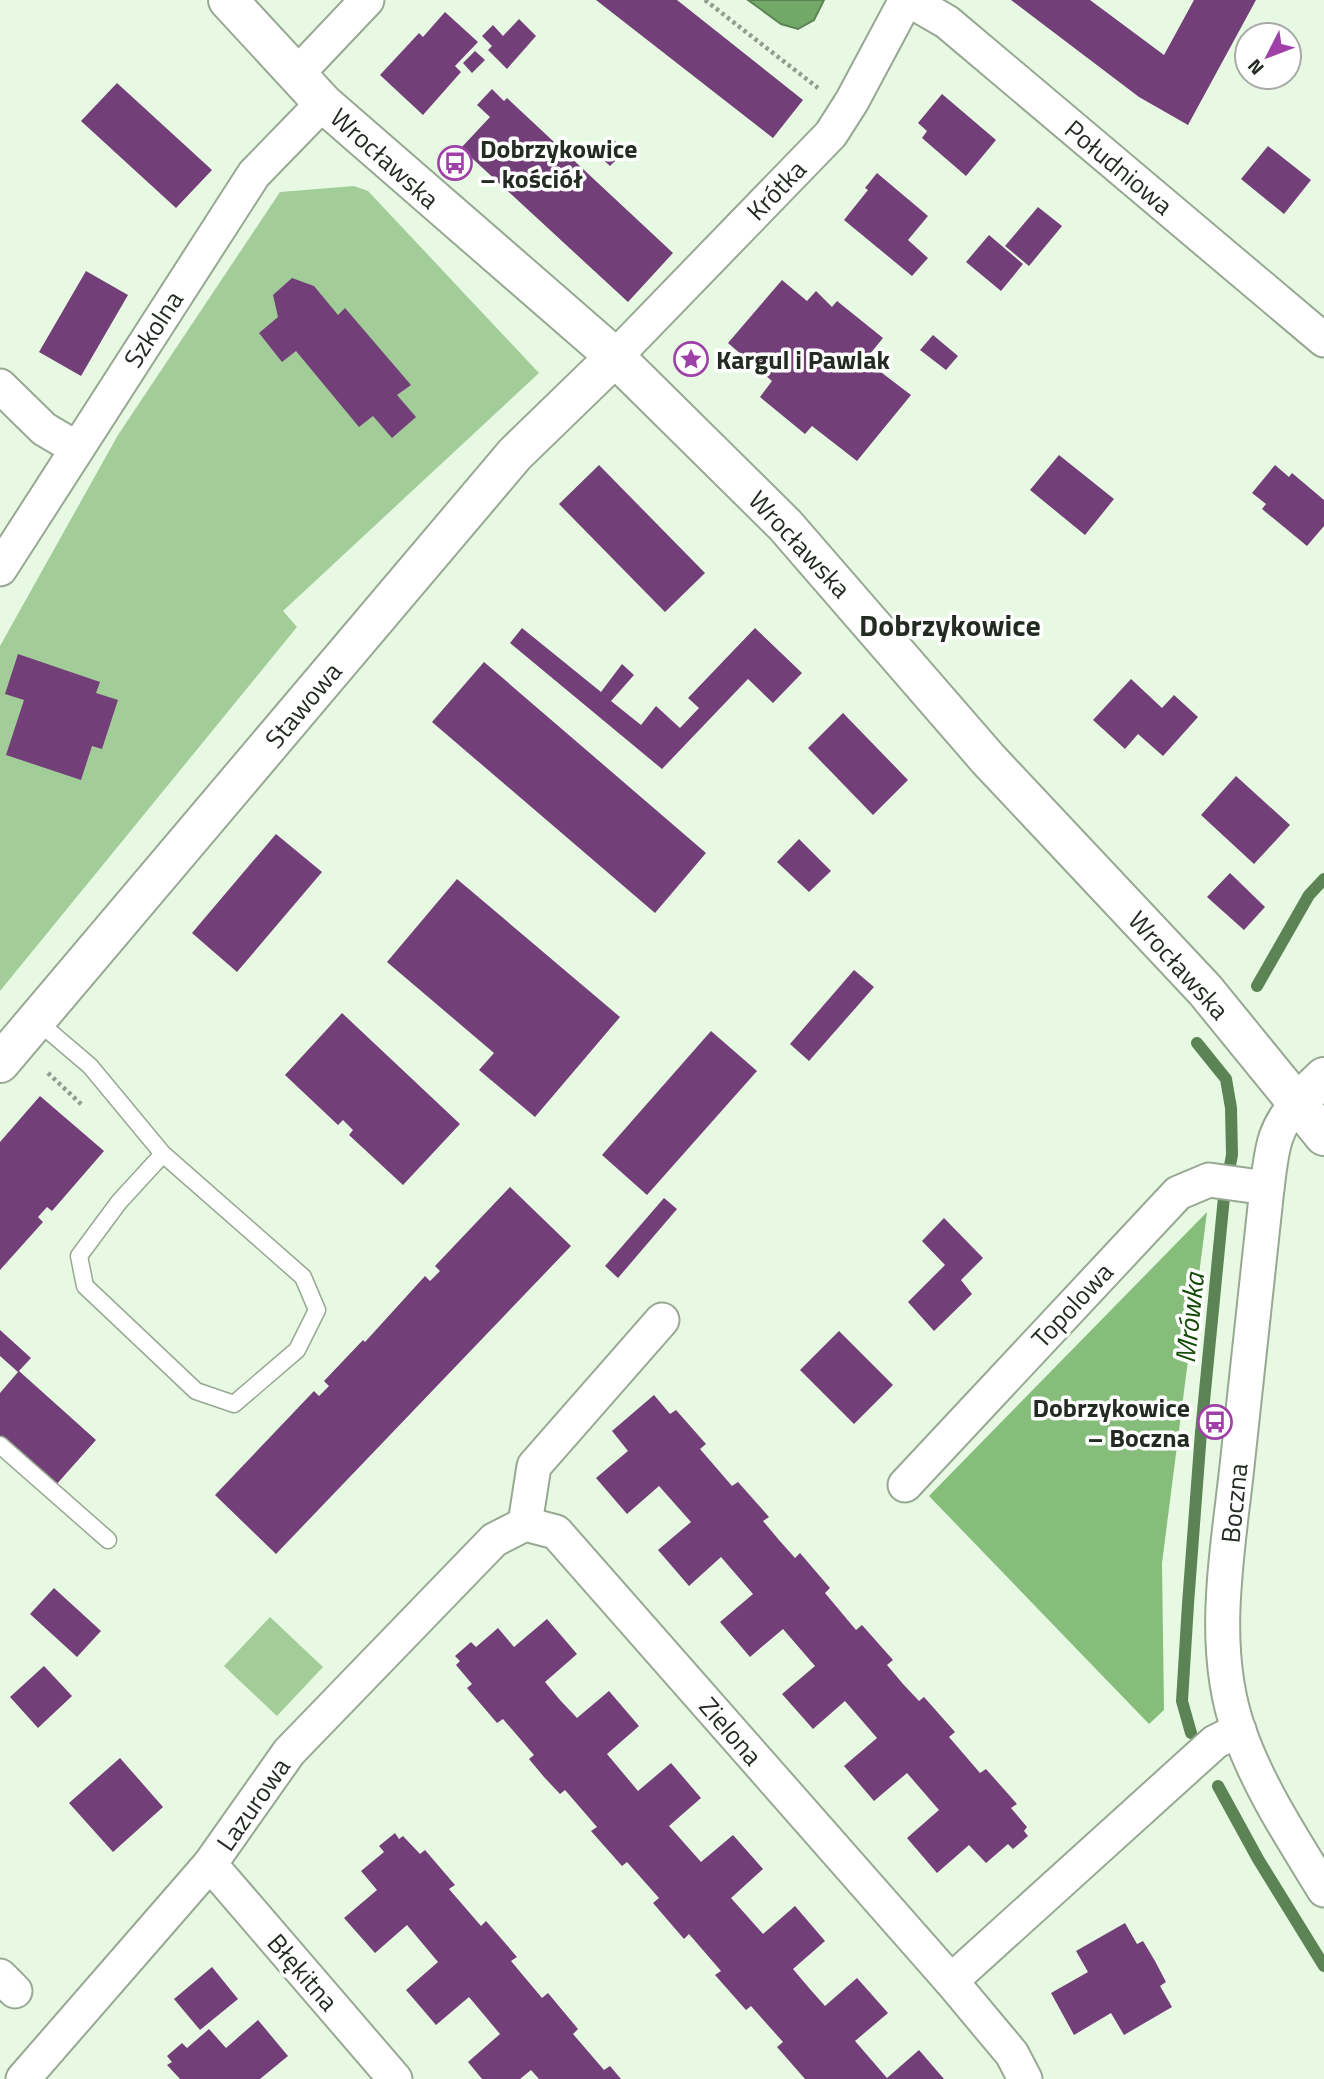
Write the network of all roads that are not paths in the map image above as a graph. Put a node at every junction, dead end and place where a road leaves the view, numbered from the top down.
1 (228, 0) edge
2 (368, 0) edge
3 (907, 0) edge
4 (296, 75) junction
5 (323, 103) junction
6 (1324, 340) edge
7 (615, 357) junction
8 (0, 386) edge
9 (76, 448) junction
10 (0, 569) edge
11 (36, 1020) junction
12 (0, 1063) edge
13 (1311, 1089) edge
14 (1324, 1136) edge
15 (163, 1154) junction
16 (1239, 1183) junction
17 (662, 1320) dead end
18 (0, 1445) edge
19 (905, 1485) dead end
20 (525, 1524) junction
21 (108, 1540) dead end
22 (1238, 1730) junction
23 (211, 1864) junction
24 (1324, 1890) edge
25 (951, 1981) junction
26 (23, 2079) edge
27 (395, 2079) edge
28 (1025, 2079) edge

1 - 4 street, Wrocławska
2 - 4 street
3 - 6 street, Południowa
3 - 7 street, Krótka
4 - 5 street, Wrocławska
5 - 7 street, Wrocławska
5 - 9 street, Szkolna
7 - 11 street, Stawowa
7 - 13 street, Wrocławska
8 - 9 street
9 - 10 street, Szkolna
11 - 12 street, Stawowa
11 - 15 lane
13 - 14 street, Wrocławska
13 - 16 street, Boczna
15 - 15 lane
16 - 19 street, Topolowa
16 - 22 street, Boczna
17 - 20 street
18 - 21 lane
20 - 23 street, Lazurowa
20 - 25 street, Zielona
22 - 24 street, Boczna
22 - 25 street
23 - 26 street, Lazurowa
23 - 27 street, Błękitna
25 - 28 street, Zielona

